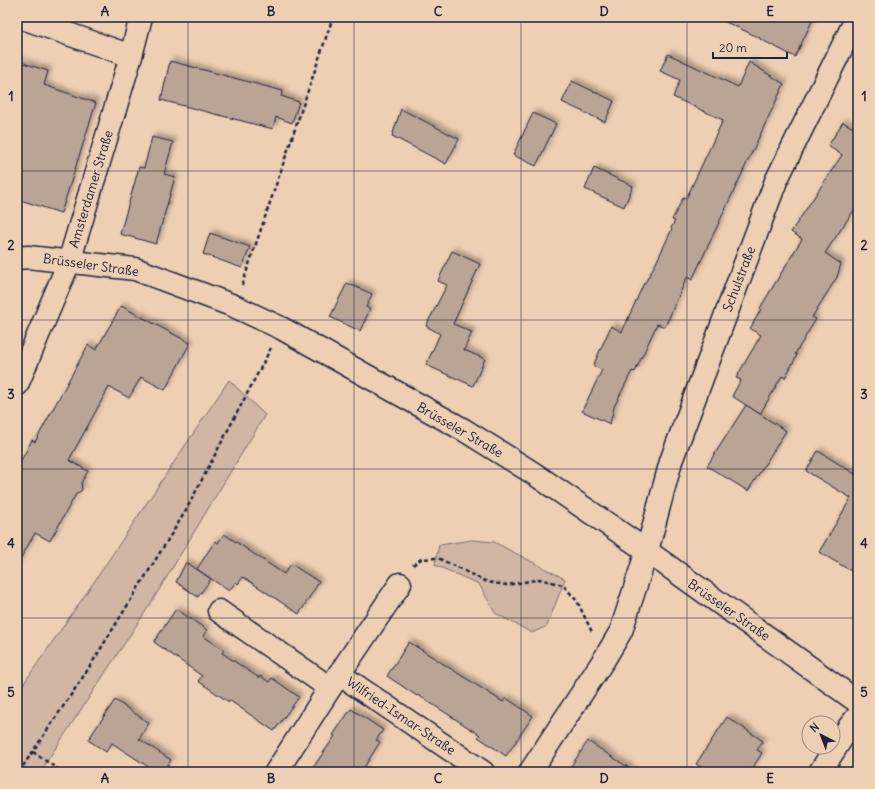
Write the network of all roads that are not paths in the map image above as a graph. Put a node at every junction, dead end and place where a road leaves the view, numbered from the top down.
1 (20, 17) edge
2 (141, 17) edge
3 (857, 17) edge
4 (131, 56) junction
5 (17, 258) edge
6 (70, 262) junction
7 (17, 385) edge
8 (647, 551) junction
9 (400, 584) road end
10 (219, 611) dead end
11 (335, 681) junction
12 (858, 702) edge
13 (855, 725) edge
14 (276, 772) edge
15 (483, 772) edge
16 (530, 772) edge
17 (820, 772) edge

1 - 4 street
2 - 4 street, Amsterdamer Straße
3 - 8 street, Schulstraße
4 - 6 street, Amsterdamer Straße
5 - 6 street, Brüsseler Straße
6 - 7 street, Amsterdamer Straße
6 - 8 street, Brüsseler Straße
8 - 12 street, Brüsseler Straße
8 - 16 street, Schulstraße
9 - 11 street, Wilfried-Ismar-Straße
10 - 11 street, Wilfried-Ismar-Straße
11 - 14 street, Wilfried-Ismar-Straße
11 - 15 street, Wilfried-Ismar-Straße
13 - 17 street

